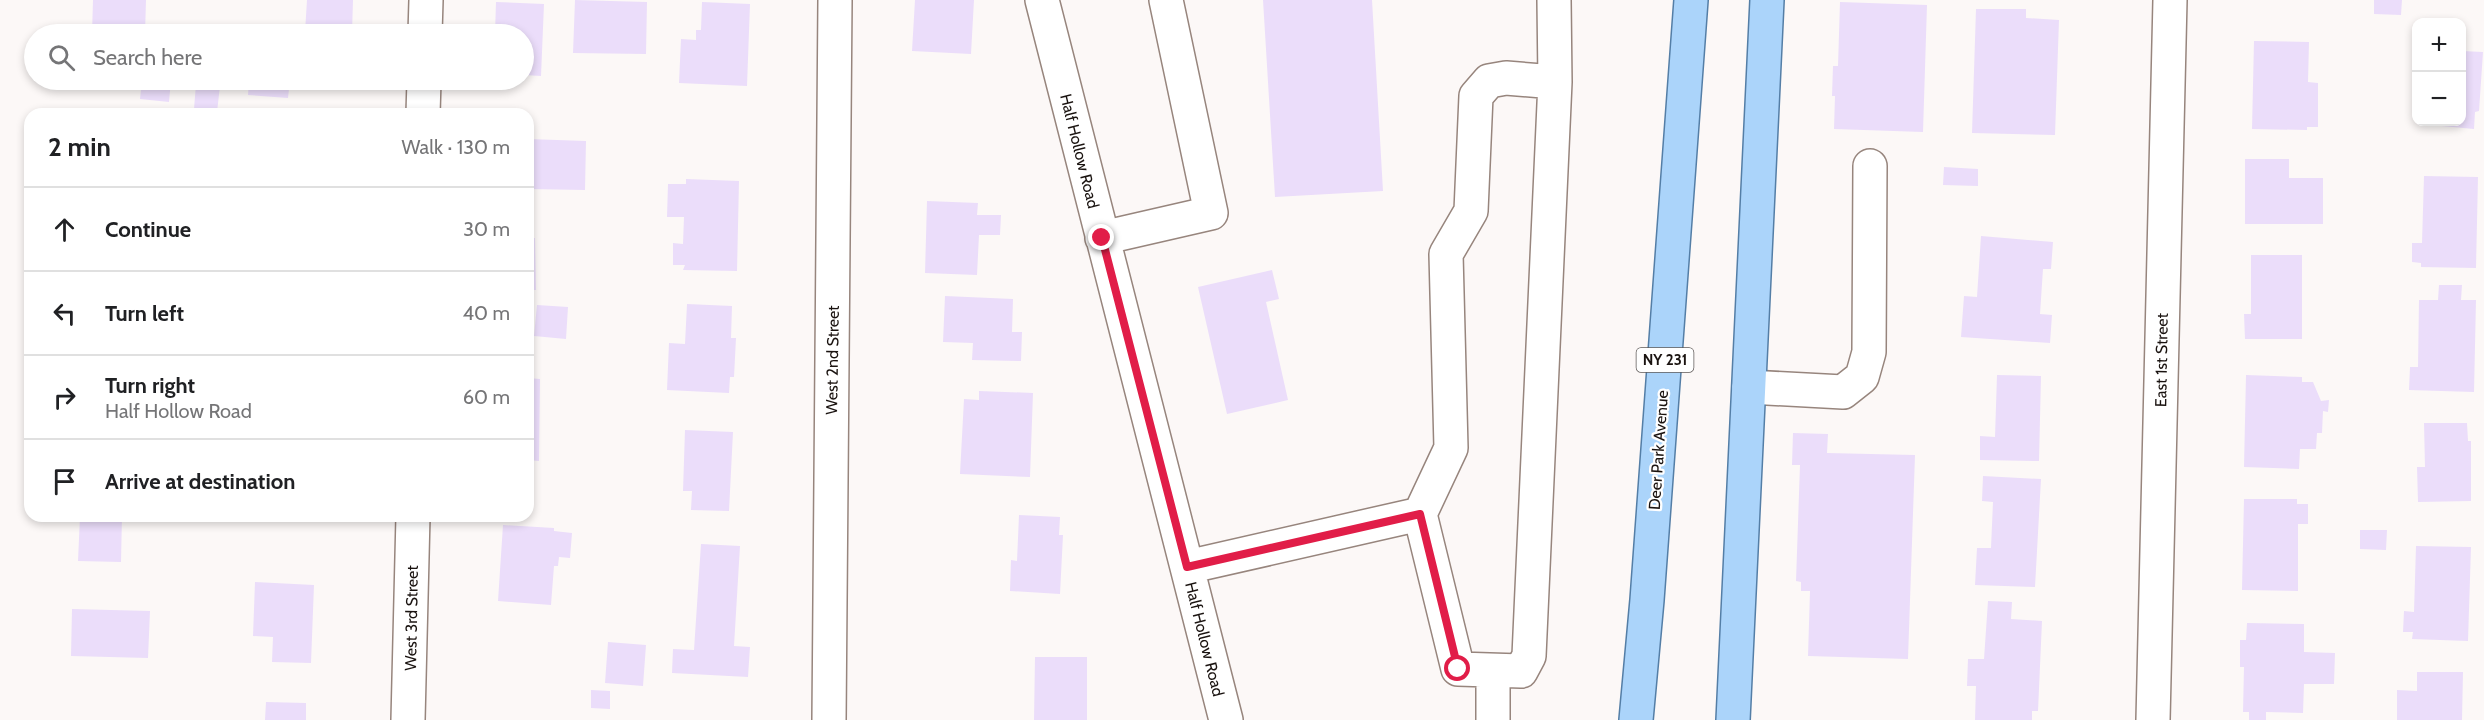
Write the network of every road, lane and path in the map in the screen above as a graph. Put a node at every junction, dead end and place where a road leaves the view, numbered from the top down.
1 (426, 0) edge
2 (836, 0) edge
3 (1042, 0) edge
4 (1166, 0) edge
5 (1554, 0) edge
6 (1691, 0) edge
7 (1767, 0) edge
8 (2170, 0) edge
9 (425, 24) edge
10 (1555, 69) junction
11 (424, 90) edge
12 (423, 108) edge
13 (1870, 166) dead end
14 (1102, 238) junction
15 (1749, 387) junction
16 (1420, 514) junction
17 (413, 522) edge
18 (1187, 567) junction
19 (1493, 670) junction
20 (408, 720) edge
21 (829, 720) edge
22 (1226, 720) edge
23 (1493, 720) edge
24 (1636, 720) edge
25 (1733, 720) edge
26 (2153, 720) edge

1 - 9 street
2 - 21 street, West 2nd Street
3 - 14 street, Half Hollow Road
4 - 14 street
5 - 10 street
6 - 24 main road, Deer Park Avenue / NY 231
7 - 15 main road
8 - 26 street, East 1st Street
10 - 16 street
10 - 19 street
11 - 12 street
13 - 15 street
14 - 18 street, Half Hollow Road
15 - 25 main road
16 - 18 street
16 - 19 street
17 - 20 street, West 3rd Street
18 - 22 street, Half Hollow Road
19 - 23 street

